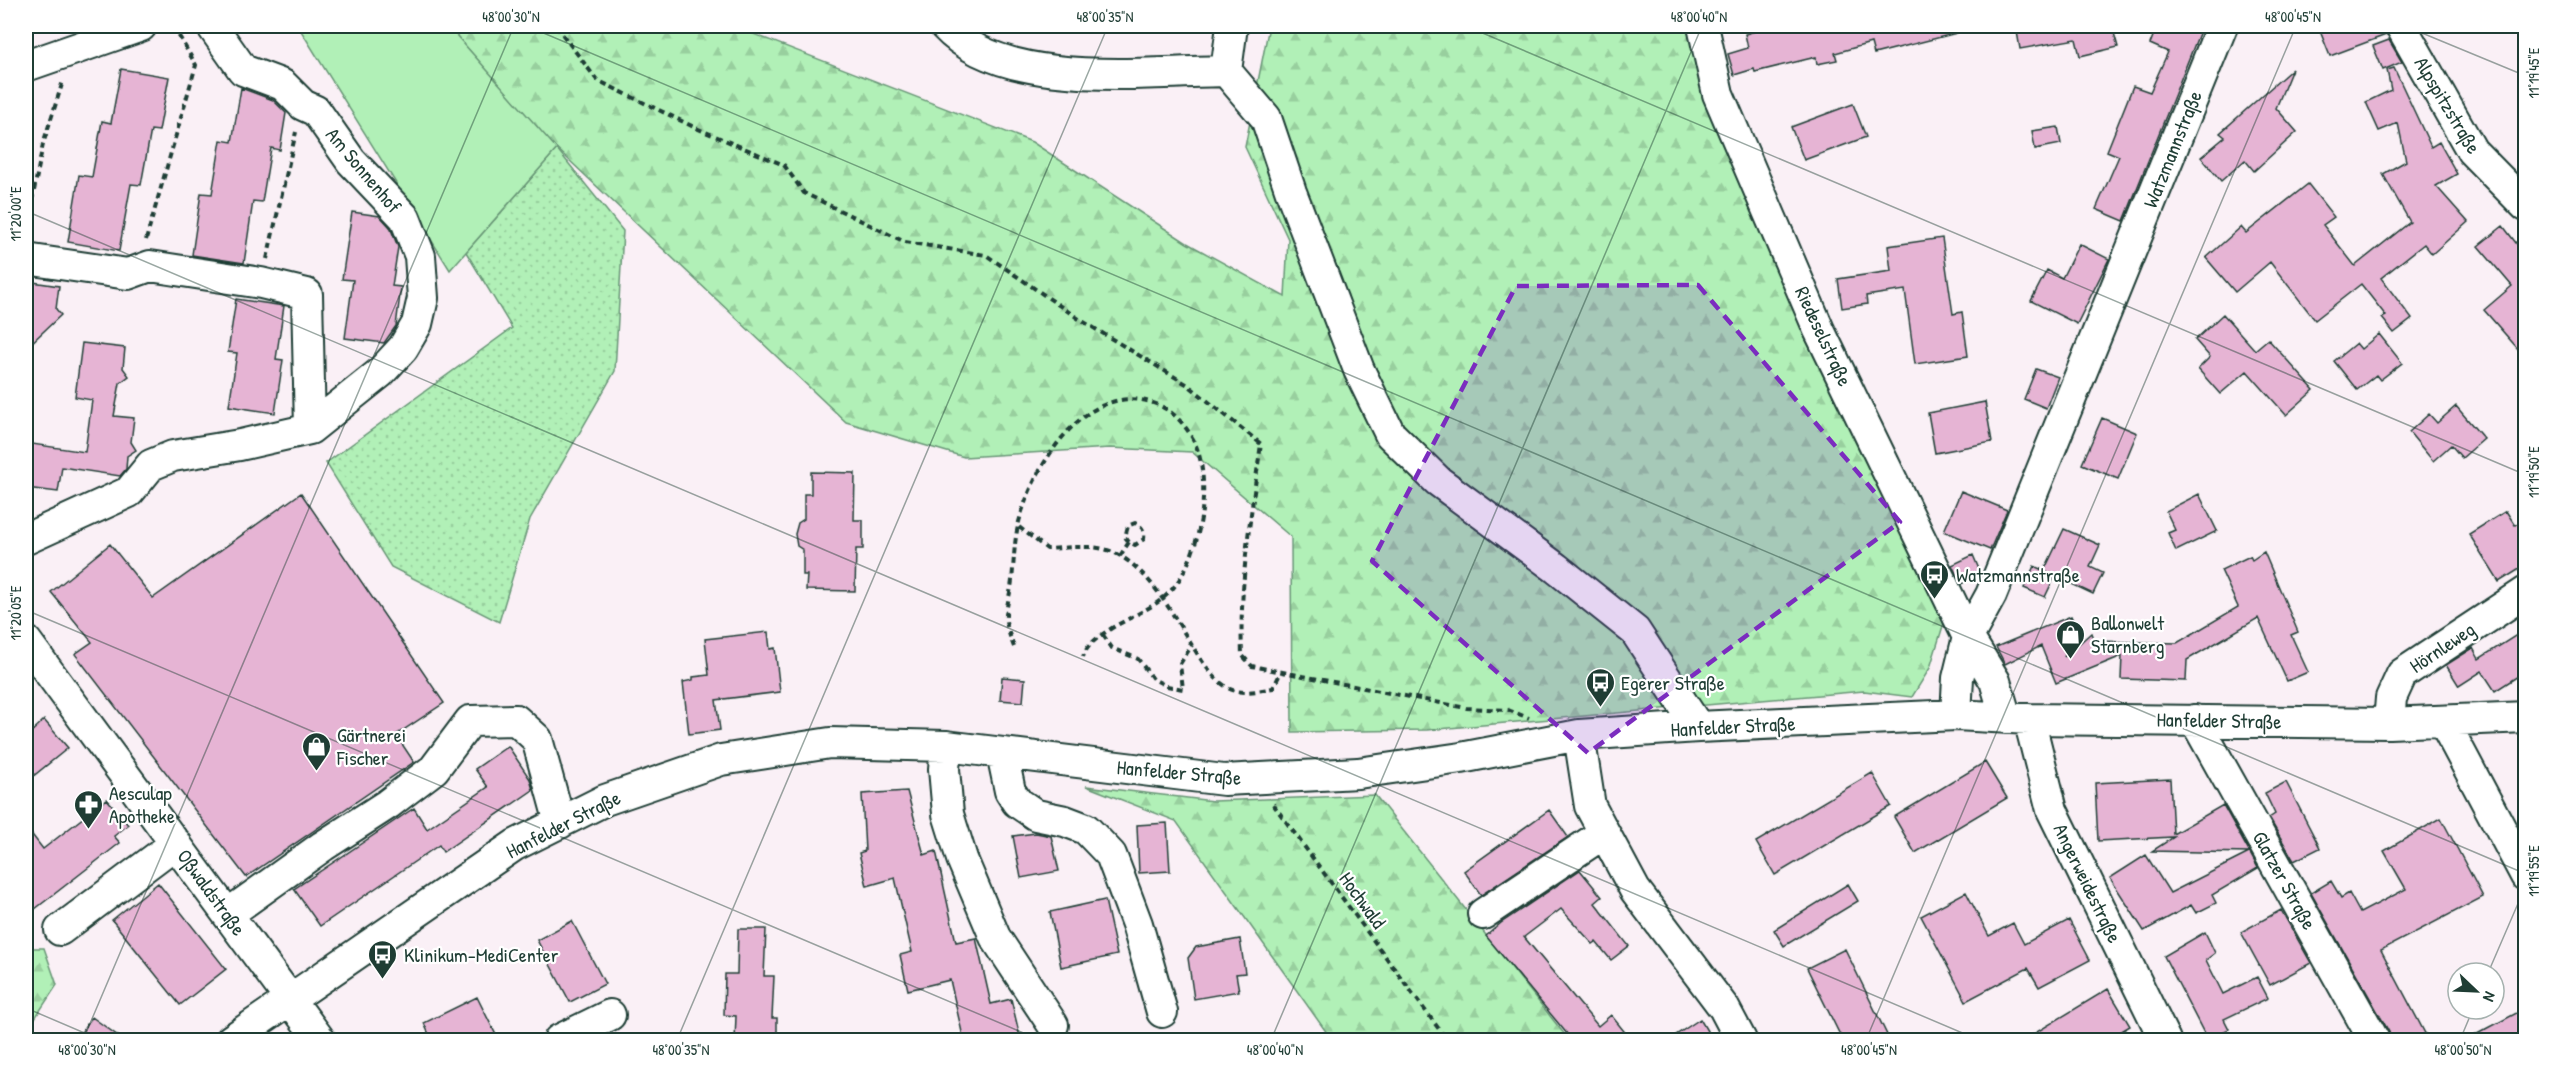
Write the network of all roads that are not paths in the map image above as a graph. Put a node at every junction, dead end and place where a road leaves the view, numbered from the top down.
1 (141, 26) edge
2 (212, 26) edge
3 (945, 26) edge
4 (1232, 26) edge
5 (1703, 26) edge
6 (2222, 26) edge
7 (2401, 26) edge
8 (26, 66) edge
9 (1226, 71) junction
10 (2526, 206) edge
11 (26, 259) edge
12 (310, 429) junction
13 (26, 539) edge
14 (2526, 592) edge
15 (1968, 637) junction
16 (26, 641) edge
17 (1956, 716) junction
18 (2526, 717) edge
19 (2018, 719) junction
20 (2195, 720) junction
21 (2444, 722) junction
22 (2389, 723) junction
23 (1698, 727) junction
24 (1579, 735) junction
25 (946, 746) junction
26 (1002, 753) junction
27 (560, 823) junction
28 (1604, 833) junction
29 (176, 843) junction
30 (2526, 876) edge
31 (228, 914) junction
32 (1483, 914) dead end
33 (60, 930) dead end
34 (291, 999) junction
35 (1162, 1012) dead end
36 (610, 1015) dead end
37 (1053, 1025) dead end
38 (231, 1041) edge
39 (320, 1041) edge
40 (559, 1041) edge
41 (1741, 1041) edge
42 (2165, 1041) edge
43 (2374, 1041) edge

1 - 8 street
2 - 12 street, Am Sonnenhof
3 - 9 street
4 - 9 street
5 - 15 street, Riedeselstraße
6 - 15 street, Watzmannstraße
7 - 10 street, Alpspitzstraße
9 - 23 street
11 - 12 street
12 - 13 street, Am Sonnenhof
14 - 22 street, Hörnleweg
15 - 17 street, Watzmannstraße
15 - 19 street, Riedeselstraße
16 - 29 street, Oßwaldstraße
17 - 19 street, Hanfelder Straße
17 - 23 street, Hanfelder Straße
18 - 21 street, Hanfelder Straße
19 - 20 street, Hanfelder Straße
19 - 42 street, Angerweidestraße
20 - 22 street, Hanfelder Straße
20 - 43 street, Glatzer Straße
21 - 22 street, Hanfelder Straße
21 - 30 street
23 - 24 street, Hanfelder Straße
24 - 26 street, Hanfelder Straße
24 - 28 street
25 - 26 street, Hanfelder Straße
25 - 27 street, Hanfelder Straße
25 - 37 street
26 - 35 street
27 - 31 street
27 - 34 street, Hanfelder Straße
28 - 32 street
28 - 41 street
29 - 31 street, Oßwaldstraße
29 - 33 street
31 - 34 street, Oßwaldstraße
34 - 38 street, Hanfelder Straße
34 - 39 street, Oßwaldstraße
36 - 40 street

